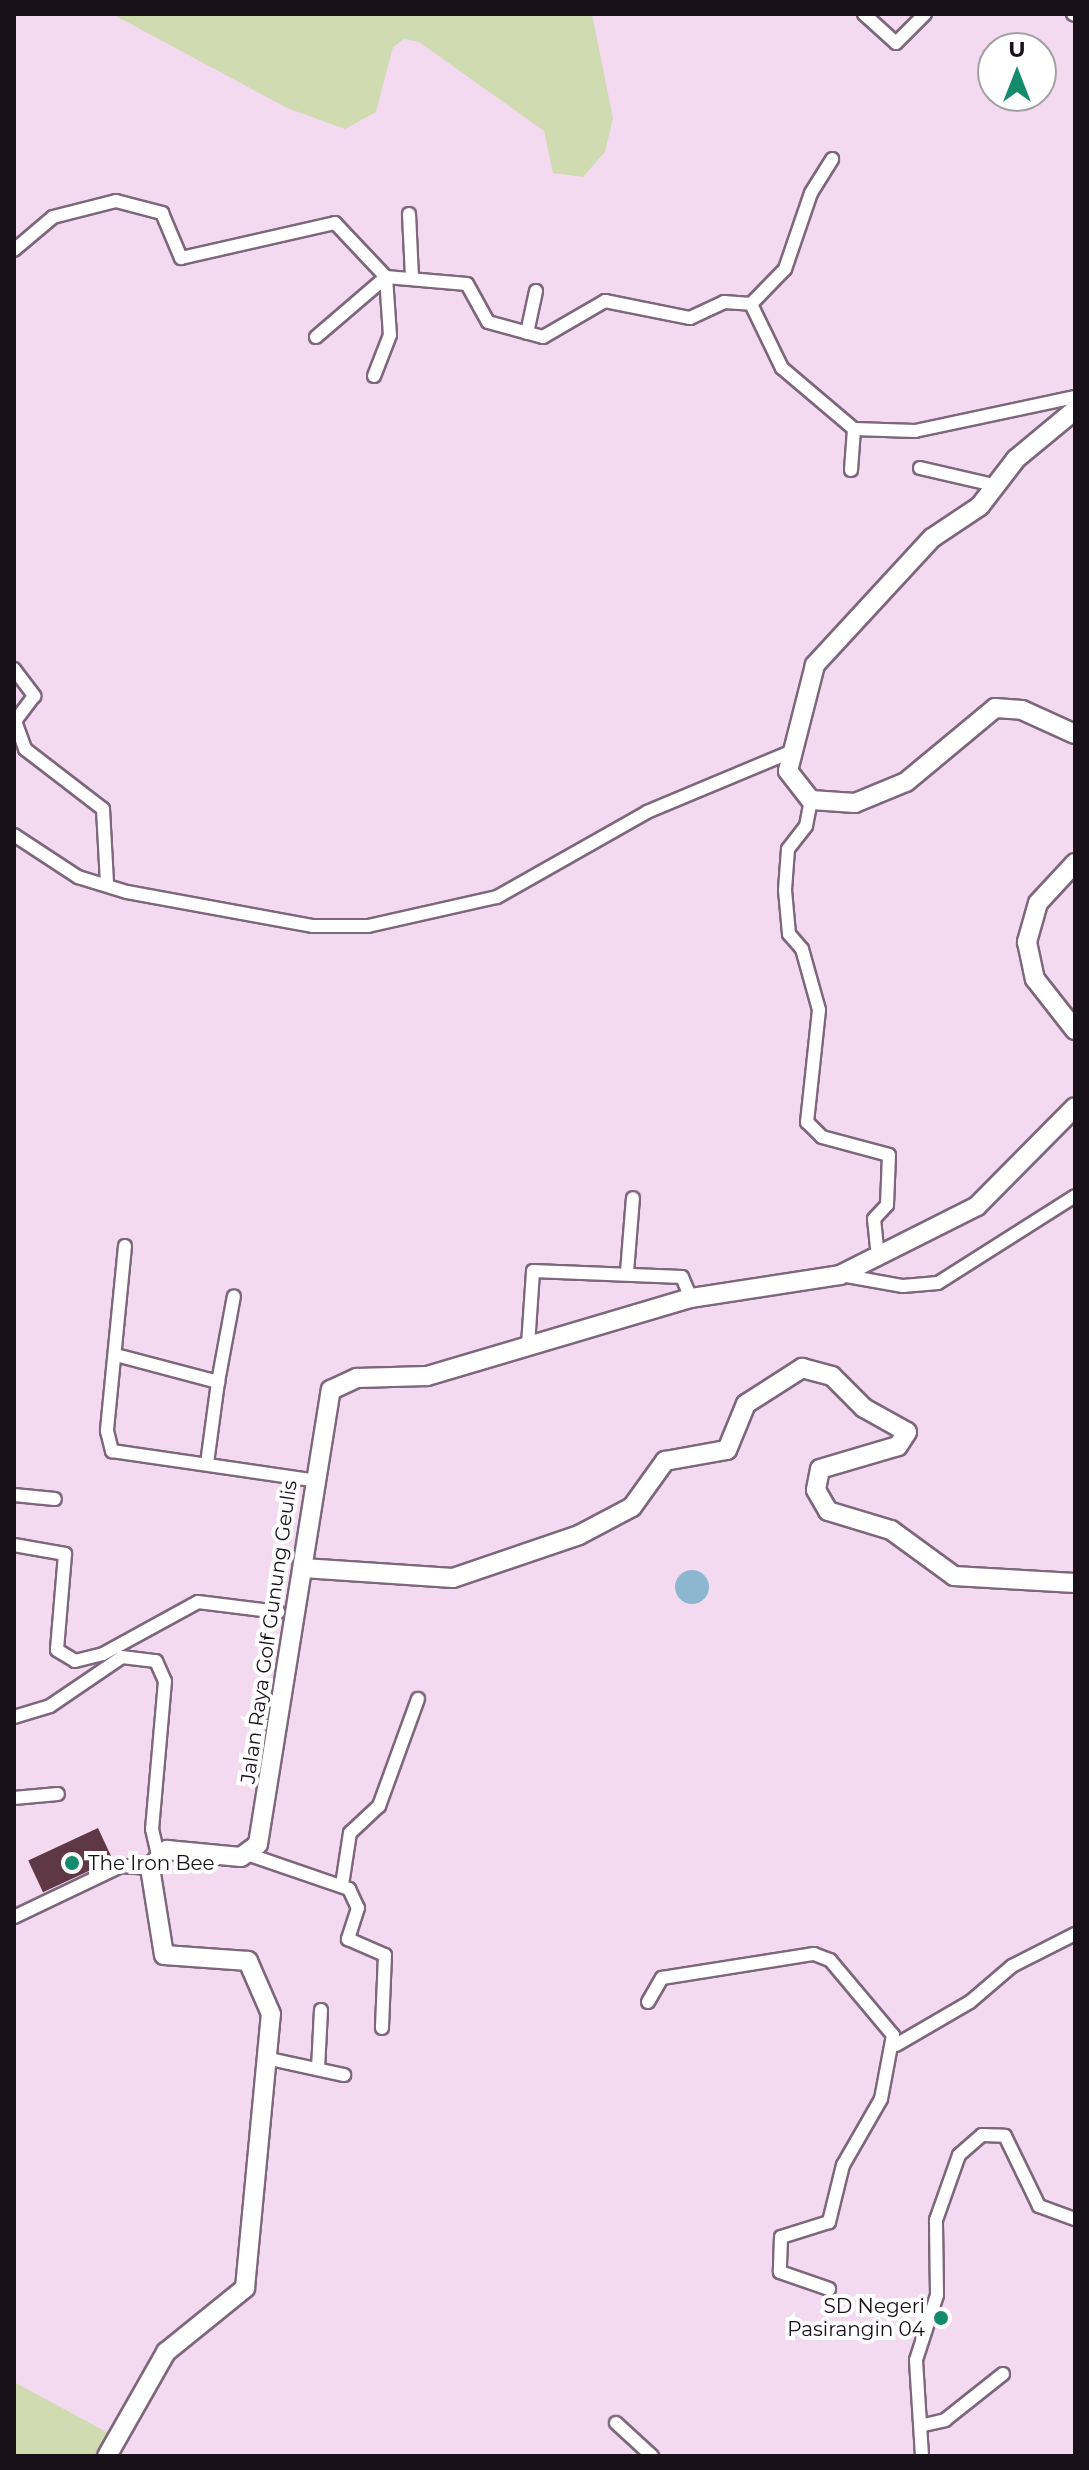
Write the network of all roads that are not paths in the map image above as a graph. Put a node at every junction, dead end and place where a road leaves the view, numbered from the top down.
1 (864, 14) edge
2 (925, 14) edge
3 (832, 159) dead end
4 (409, 214) dead end
5 (14, 250) edge
6 (386, 277) junction
7 (412, 278) junction
8 (536, 291) dead end
9 (751, 304) junction
10 (527, 333) junction
11 (316, 337) dead end
12 (374, 376) dead end
13 (1075, 397) edge
14 (1075, 410) edge
15 (854, 429) junction
16 (920, 468) dead end
17 (851, 470) dead end
18 (998, 486) junction
19 (14, 669) edge
20 (14, 721) edge
21 (1075, 734) edge
22 (788, 753) junction
23 (811, 800) junction
24 (14, 835) edge
25 (1075, 863) edge
26 (107, 884) junction
27 (1075, 1030) edge
28 (1075, 1107) edge
29 (1075, 1196) edge
30 (633, 1198) dead end
31 (125, 1246) dead end
32 (878, 1256) junction
33 (627, 1272) junction
34 (840, 1275) junction
35 (234, 1296) dead end
36 (691, 1298) junction
37 (528, 1345) junction
38 (116, 1355) junction
39 (218, 1382) junction
40 (207, 1463) junction
41 (312, 1480) junction
42 (14, 1495) edge
43 (55, 1499) dead end
44 (14, 1545) edge
45 (303, 1568) junction
46 (1075, 1583) edge
47 (278, 1612) dead end
48 (129, 1638) junction
49 (135, 1654) junction
50 (418, 1699) dead end
51 (14, 1717) edge
52 (58, 1794) dead end
53 (14, 1798) edge
54 (250, 1855) junction
55 (154, 1861) junction
56 (342, 1885) junction
57 (14, 1917) edge
58 (1075, 1934) edge
59 (648, 2002) dead end
60 (321, 2010) dead end
61 (382, 2028) dead end
62 (896, 2045) junction
63 (270, 2059) junction
64 (318, 2069) junction
65 (344, 2075) dead end
66 (1075, 2219) edge
67 (829, 2289) dead end
68 (1003, 2374) dead end
69 (616, 2423) dead end
70 (924, 2425) junction
71 (107, 2456) edge
72 (652, 2456) edge
73 (922, 2456) edge

1 - 2 street
3 - 9 street
4 - 7 street
5 - 6 street
6 - 7 street
6 - 11 street
6 - 12 street
7 - 10 street
8 - 10 street
9 - 10 street
9 - 15 street
13 - 15 street
14 - 18 main road
15 - 17 street
16 - 18 street
18 - 22 main road
19 - 20 street
20 - 26 street
21 - 23 main road
22 - 23 main road
22 - 26 street
23 - 32 street
24 - 26 street
25 - 27 main road
28 - 32 main road, Jalan Raya Golf Gunung Geulis
29 - 34 street
30 - 33 street
31 - 38 street
32 - 34 main road, Jalan Raya Golf Gunung Geulis
33 - 36 street
33 - 37 street
34 - 36 main road, Jalan Raya Golf Gunung Geulis
35 - 39 street
36 - 37 main road, Jalan Raya Golf Gunung Geulis
37 - 41 main road, Jalan Raya Golf Gunung Geulis
38 - 39 street
38 - 40 street
39 - 40 street
40 - 41 street
41 - 45 main road, Jalan Raya Golf Gunung Geulis
42 - 43 street
44 - 48 street
45 - 46 main road
45 - 54 main road, Jalan Raya Golf Gunung Geulis
47 - 48 street
48 - 49 street
49 - 51 street
49 - 55 street
50 - 56 street
52 - 53 street
54 - 55 main road
54 - 56 street
55 - 57 street
55 - 63 main road
56 - 61 street
58 - 62 street
59 - 62 street
60 - 64 street
62 - 67 street
63 - 64 street
63 - 71 main road
64 - 65 street
66 - 70 street
68 - 70 street
69 - 72 street
70 - 73 street

